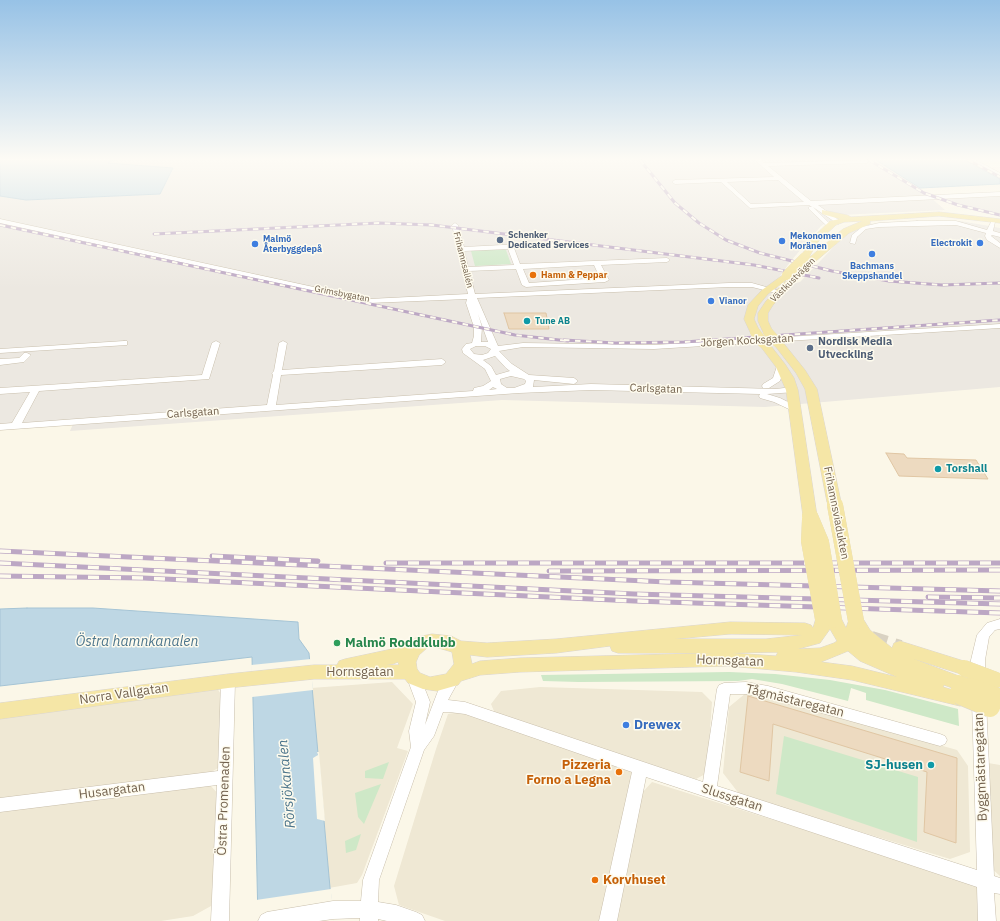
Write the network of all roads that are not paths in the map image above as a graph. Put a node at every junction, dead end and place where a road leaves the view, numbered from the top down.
1 (747, 203) edge
2 (807, 203) edge
3 (859, 203) edge
4 (811, 206) junction
5 (825, 212) junction
6 (958, 215) junction
7 (901, 219) junction
8 (0, 221) edge
9 (838, 222) junction
10 (998, 223) edge
11 (455, 225) dead end
12 (829, 226) junction
13 (990, 232) junction
14 (1000, 235) edge
15 (853, 243) dead end
16 (560, 244) dead end
17 (510, 246) junction
18 (1000, 246) edge
19 (461, 248) junction
20 (811, 258) junction
21 (667, 260) dead end
22 (596, 263) junction
23 (519, 267) junction
24 (466, 269) junction
25 (773, 292) junction
26 (472, 296) junction
27 (1000, 326) edge
28 (491, 338) junction
29 (124, 343) dead end
30 (216, 343) dead end
31 (283, 343) dead end
32 (476, 344) junction
33 (513, 346) junction
34 (494, 349) junction
35 (0, 351) edge
36 (27, 355) dead end
37 (471, 356) junction
38 (0, 362) edge
39 (442, 362) dead end
40 (781, 366) junction
41 (276, 373) junction
42 (524, 375) junction
43 (495, 382) junction
44 (807, 382) junction
45 (766, 386) junction
46 (36, 388) junction
47 (792, 390) junction
48 (0, 391) edge
49 (515, 391) junction
50 (731, 391) junction
51 (386, 399) junction
52 (815, 406) junction
53 (793, 407) junction
54 (271, 408) junction
55 (15, 426) junction
56 (0, 427) edge
57 (828, 620) junction
58 (856, 621) junction
59 (1000, 624) edge
60 (805, 629) dead end
61 (849, 642) junction
62 (556, 646) junction
63 (458, 647) junction
64 (900, 648) tunnel mouth
65 (412, 650) junction
66 (728, 659) junction
67 (314, 672) junction
68 (412, 675) junction
69 (454, 678) junction
70 (228, 680) junction
71 (998, 681) edge
72 (960, 686) junction
73 (996, 705) edge
74 (438, 707) junction
75 (0, 711) edge
76 (940, 740) dead end
77 (418, 747) junction
78 (640, 768) junction
79 (224, 777) junction
80 (709, 790) junction
81 (0, 805) edge
82 (993, 884) edge
83 (369, 915) edge
84 (220, 921) edge
85 (267, 921) edge
86 (416, 921) edge
87 (608, 921) edge
88 (987, 921) edge

1 - 4 street
2 - 4 street
3 - 4 street
4 - 5 street
4 - 9 street
4 - 12 street
5 - 6 main road
5 - 9 street
6 - 9 main road, Västkustvägen
6 - 10 main road, Västkustvägen
7 - 9 main road, Västkustvägen
7 - 10 main road, Västkustvägen
7 - 20 main road, Västkustvägen
8 - 26 street, Grimsbygatan
9 - 12 main road, Västkustvägen
9 - 20 main road
10 - 13 street
11 - 19 street, Frihamnsallén
12 - 20 main road, Västkustvägen
13 - 14 street
13 - 15 street
13 - 18 street
16 - 17 street
17 - 19 street
17 - 23 street
19 - 24 street, Frihamnsallén
20 - 25 main road, Västkustvägen
21 - 22 street
22 - 23 street
22 - 23 street
23 - 24 street
24 - 26 street, Frihamnsallén
25 - 26 street, Grimsbygatan
25 - 40 main road, Västkustvägen, bridge
25 - 44 main road, Västkustvägen, bridge
26 - 28 street, Frihamnsallén
26 - 32 street, Frihamnsallén
27 - 33 street, Jörgen Kocksgatan
28 - 33 street
28 - 34 street, Frihamnsallén
29 - 35 street
30 - 46 street
31 - 41 street
32 - 34 street
32 - 37 street
33 - 34 street, Jörgen Kocksgatan
34 - 37 street
34 - 42 street
36 - 38 street
37 - 43 street
39 - 41 street
40 - 45 street
40 - 47 main road
41 - 54 street
42 - 43 street, Carlsgatan
42 - 45 street, Carlsgatan
42 - 49 street
43 - 49 street
43 - 51 street, Carlsgatan
44 - 47 main road, Carlsgatan
44 - 52 main road, Västkustvägen
45 - 47 street, Carlsgatan
46 - 48 street
46 - 55 street
47 - 50 street, Carlsgatan
47 - 52 main road, Carlsgatan
47 - 53 main road
49 - 50 street, Carlsgatan
49 - 51 street, Carlsgatan
50 - 53 street
51 - 54 street, Carlsgatan
52 - 58 main road, Frihamnsviadukten, bridge
53 - 57 main road, bridge
54 - 55 street, Carlsgatan
55 - 56 street, Carlsgatan
57 - 61 main road
57 - 62 main road
58 - 61 main road, Frihamnsviadukten
58 - 72 main road, Frihamnsviadukten
59 - 82 street, Byggmästaregatan
60 - 62 main road, Hornsgatan
61 - 66 main road
61 - 72 main road
62 - 63 main road, Hornsgatan
63 - 65 main road, Hornsgatan
63 - 69 main road
64 - 72 main road, Hornsgatan
65 - 67 main road, Hornsgatan
65 - 68 main road, Hornsgatan
66 - 69 main road, Hornsgatan
66 - 72 main road, Hornsgatan
67 - 68 main road, Hornsgatan
67 - 70 main road, Norra Vallgatan
68 - 69 main road, Hornsgatan
68 - 77 street
69 - 74 street
70 - 75 main road, Norra Vallgatan
70 - 79 street, Östra Promenaden
71 - 72 main road, Hornsgatan, bridge
72 - 73 main road, Hornsgatan, bridge
74 - 77 street
74 - 78 street, Slussgatan
76 - 80 street, Tågmästaregatan
77 - 83 street
78 - 80 street, Slussgatan
78 - 87 street
79 - 81 street, Husargatan
79 - 84 street, Östra Promenaden
80 - 82 street, Slussgatan
82 - 88 street, Byggmästaregatan
83 - 85 street
83 - 86 street

